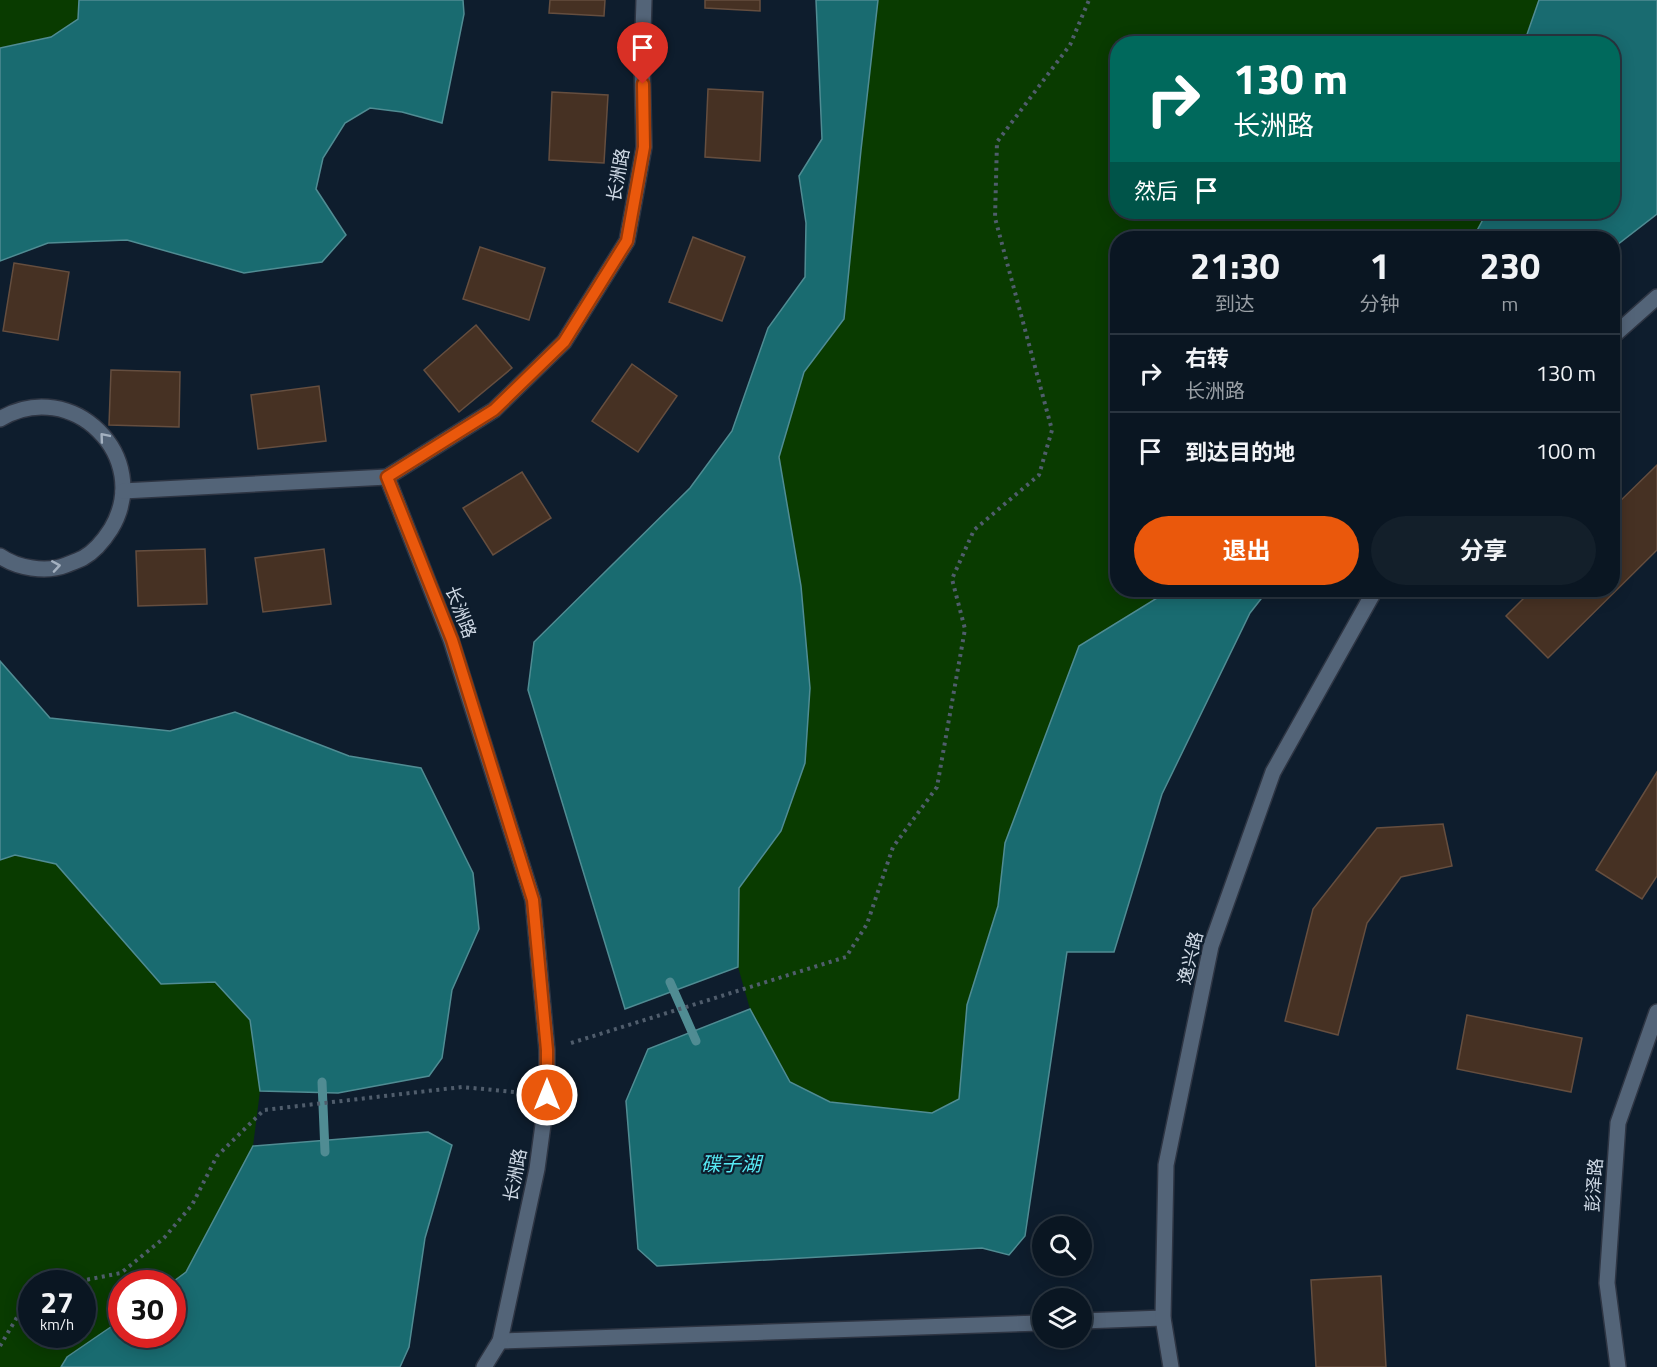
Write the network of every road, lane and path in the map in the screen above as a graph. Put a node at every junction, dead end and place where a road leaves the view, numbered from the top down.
1 (644, 0) edge
2 (1089, 0) edge
3 (1657, 297) edge
4 (1620, 330) edge
5 (0, 419) edge
6 (387, 477) junction
7 (123, 491) junction
8 (0, 556) edge
9 (1372, 597) edge
10 (1657, 1012) edge
11 (547, 1050) junction
12 (547, 1095) junction
13 (96, 1278) edge
14 (18, 1316) edge
15 (1163, 1318) junction
16 (1092, 1321) edge
17 (1032, 1323) edge
18 (500, 1341) junction
19 (0, 1346) edge
20 (484, 1367) edge
21 (1171, 1367) edge
22 (1618, 1367) edge

1 - 6 street, 长洲路
2 - 11 path
3 - 4 street
7 -> 5 street
6 - 7 street
6 - 11 street, 长洲路
8 -> 7 street
9 - 15 street, 逸兴路
10 - 22 street, 彭泽路
11 - 12 street, 长洲路
12 - 13 path
12 - 18 street, 长洲路
14 - 19 path
15 - 16 street
15 - 21 street, 逸兴路
17 - 18 street
18 - 20 street, 长洲路

